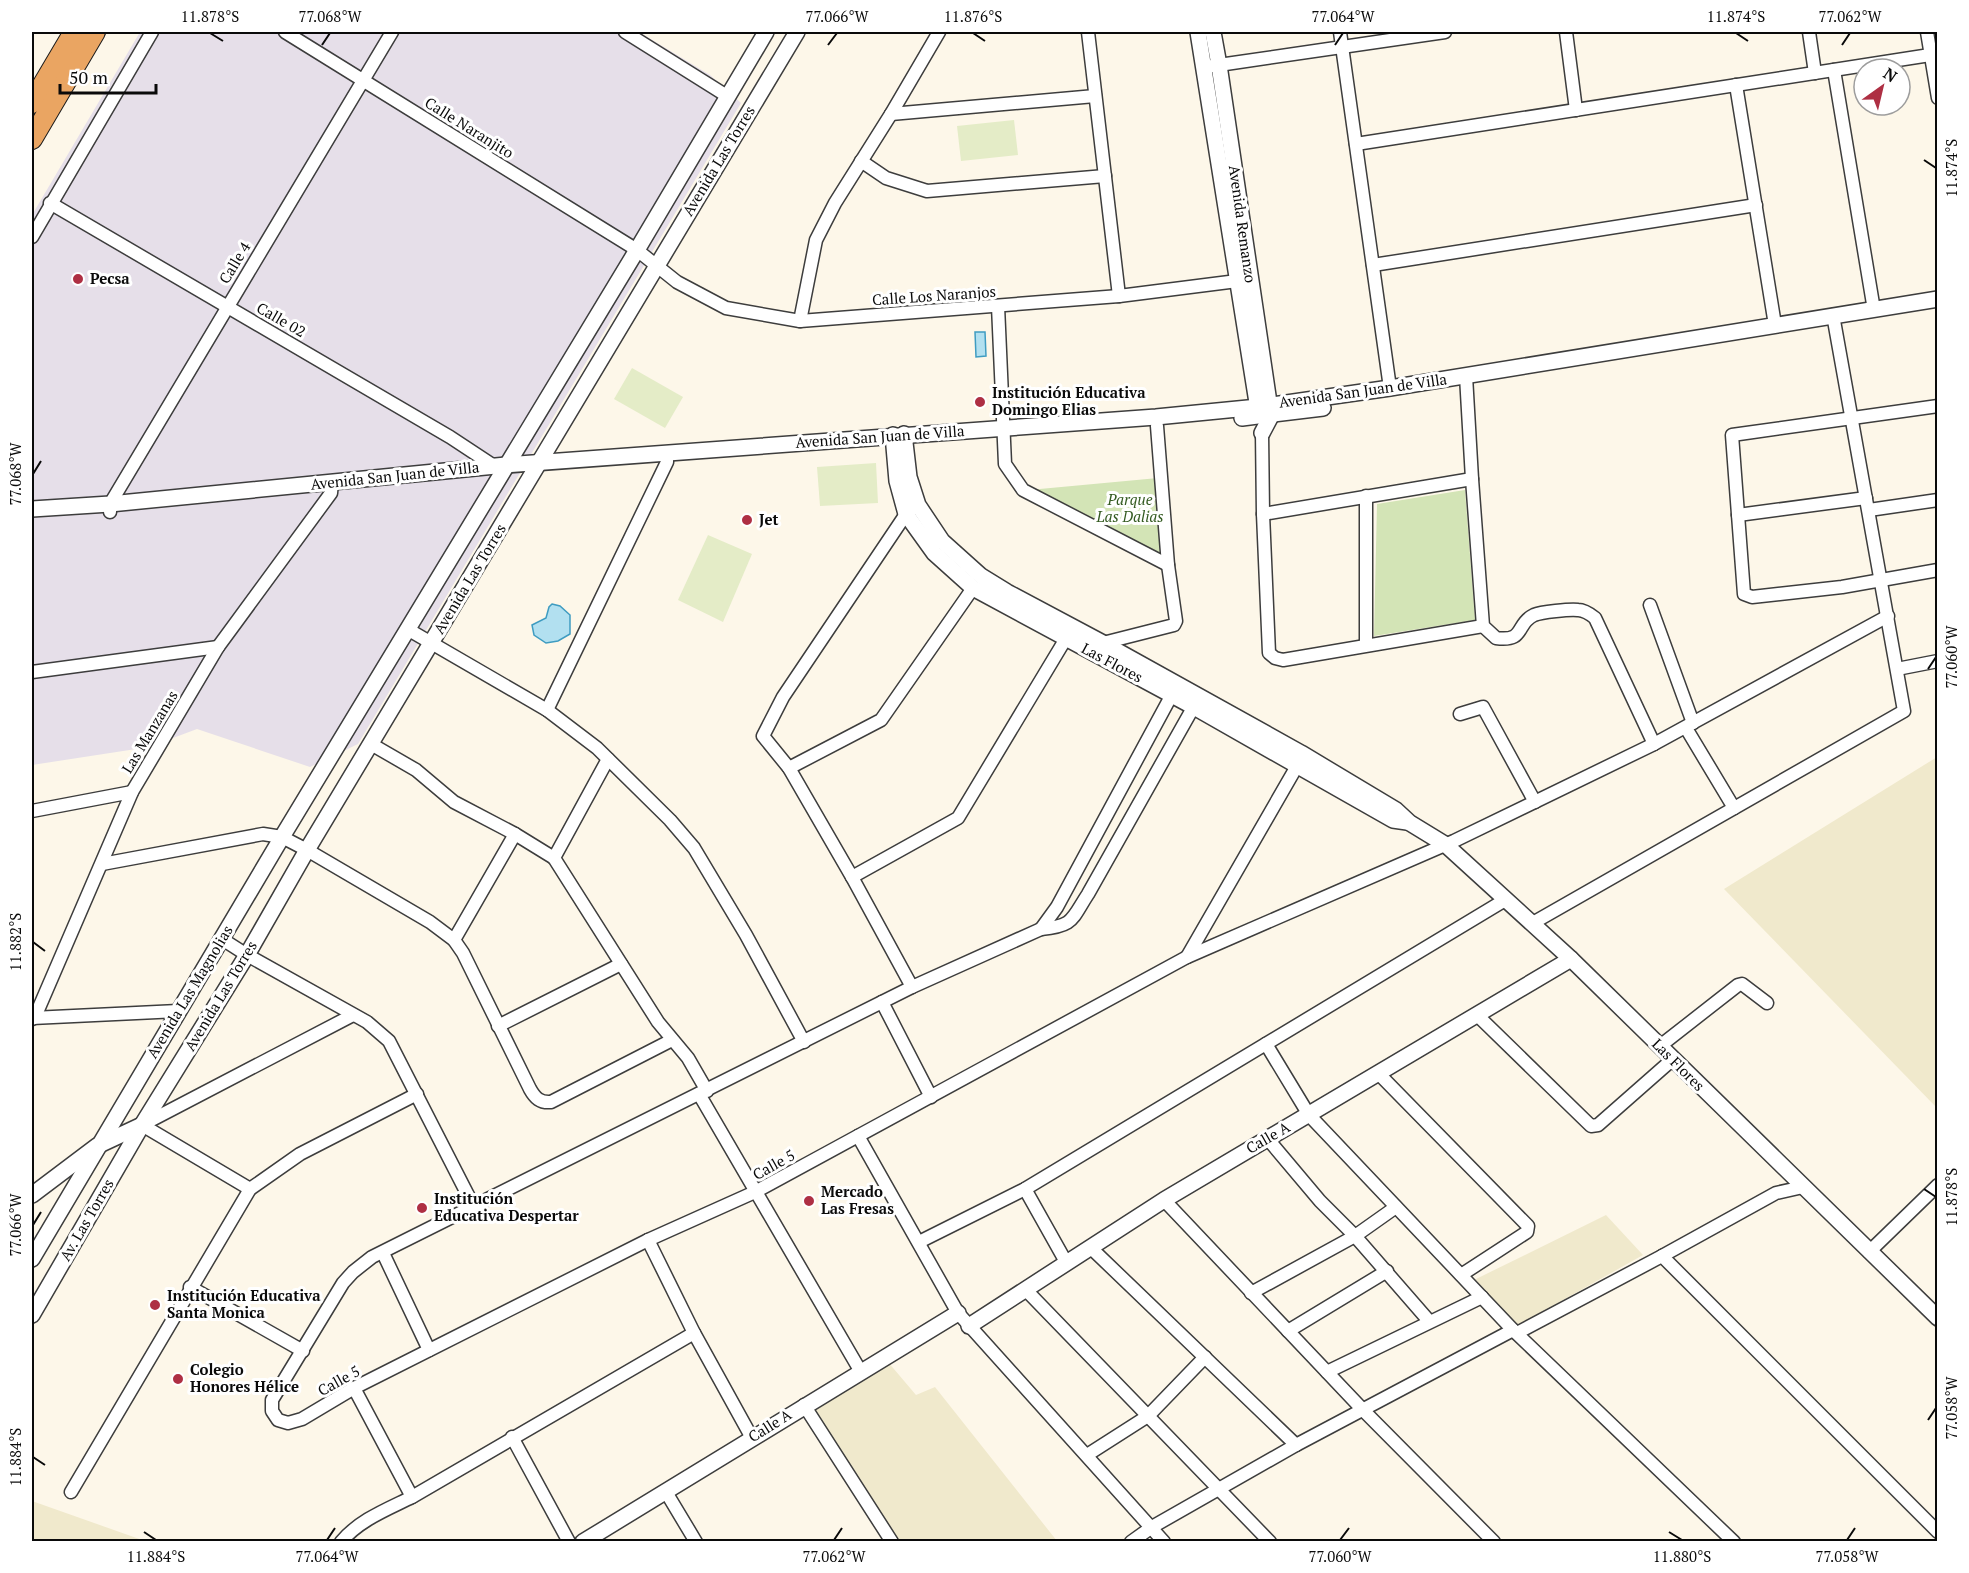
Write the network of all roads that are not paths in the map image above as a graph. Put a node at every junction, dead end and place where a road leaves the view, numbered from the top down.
1 (74, 32) edge
2 (95, 32) edge
3 (152, 32) edge
4 (285, 32) edge
5 (392, 32) edge
6 (625, 32) edge
7 (766, 32) edge
8 (797, 32) edge
9 (939, 32) edge
10 (1088, 32) edge
11 (1198, 32) edge
12 (1213, 32) edge
13 (1340, 32) edge
14 (1445, 32) edge
15 (1566, 32) edge
16 (1809, 32) edge
17 (1927, 32) edge
18 (1342, 47) junction
19 (1930, 55) junction
20 (1212, 66) junction
21 (1834, 70) junction
22 (1815, 73) junction
23 (363, 81) junction
24 (1736, 85) junction
25 (727, 96) junction
26 (1095, 96) junction
27 (1938, 98) edge
28 (32, 103) edge
29 (1576, 110) junction
30 (891, 114) junction
31 (32, 139) edge
32 (1356, 144) junction
33 (861, 161) junction
34 (1105, 176) junction
35 (50, 203) junction
36 (1756, 205) junction
37 (32, 237) edge
38 (637, 250) junction
39 (1373, 265) junction
40 (656, 266) junction
41 (1244, 280) junction
42 (1119, 296) junction
43 (1938, 299) edge
44 (226, 306) junction
45 (998, 306) junction
46 (1938, 308) edge
47 (1874, 310) junction
48 (1834, 320) junction
49 (800, 321) junction
50 (1775, 325) junction
51 (1467, 380) junction
52 (1390, 388) junction
53 (1938, 406) edge
54 (1264, 411) junction
55 (1852, 418) junction
56 (1157, 426) junction
57 (1004, 432) junction
58 (1262, 433) joint
59 (899, 440) junction
60 (667, 458) junction
61 (536, 467) junction
62 (501, 468) junction
63 (1472, 479) junction
64 (332, 487) junction
65 (1366, 496) junction
66 (1938, 500) edge
67 (1867, 504) junction
68 (110, 508) junction
69 (32, 509) edge
70 (912, 509) junction
71 (1263, 514) junction
72 (1738, 515) junction
73 (32, 517) edge
74 (1168, 566) junction
75 (1938, 570) edge
76 (1881, 580) junction
77 (973, 588) junction
78 (1650, 605) dead end
79 (1888, 616) junction
80 (1483, 626) junction
81 (409, 630) junction
82 (1069, 633) junction
83 (432, 643) junction
84 (1103, 643) junction
85 (1366, 645) junction
86 (218, 647) junction
87 (1938, 661) edge
88 (1897, 669) junction
89 (32, 672) edge
90 (1174, 689) junction
91 (1197, 702) junction
92 (547, 710) junction
93 (1460, 714) dead end
94 (1689, 725) junction
95 (371, 744) junction
96 (1654, 744) junction
97 (609, 759) junction
98 (1297, 766) junction
99 (789, 768) junction
100 (132, 792) junction
101 (1535, 802) junction
102 (1734, 808) junction
103 (32, 812) edge
104 (1410, 823) junction
105 (515, 834) junction
106 (282, 837) junction
107 (1446, 845) junction
108 (308, 850) junction
109 (554, 858) junction
110 (102, 864) junction
111 (852, 877) junction
112 (1505, 900) junction
113 (1531, 924) junction
114 (1041, 929) junction
115 (222, 939) junction
116 (454, 940) junction
117 (247, 955) junction
118 (1187, 957) junction
119 (1571, 958) junction
120 (621, 964) junction
121 (912, 987) junction
122 (882, 1002) junction
123 (1767, 1003) dead end
124 (178, 1011) junction
125 (353, 1015) junction
126 (1477, 1015) junction
127 (33, 1018) edge
128 (498, 1026) junction
129 (672, 1040) junction
130 (804, 1042) junction
131 (1266, 1044) junction
132 (1660, 1046) junction
133 (1673, 1059) junction
134 (1378, 1074) junction
135 (703, 1093) junction
136 (417, 1094) junction
137 (932, 1097) junction
138 (1310, 1115) junction
139 (142, 1125) junction
140 (858, 1136) junction
141 (1267, 1138) junction
142 (97, 1146) junction
143 (1938, 1185) edge
144 (1803, 1187) junction
145 (250, 1188) junction
146 (1025, 1189) junction
147 (755, 1192) junction
148 (32, 1195) edge
149 (1164, 1200) junction
150 (474, 1207) junction
151 (1396, 1207) junction
152 (1355, 1236) junction
153 (648, 1240) junction
154 (919, 1242) junction
155 (1090, 1247) junction
156 (1869, 1252) junction
157 (383, 1253) junction
158 (1662, 1256) junction
159 (32, 1259) edge
160 (1066, 1262) junction
161 (1387, 1272) junction
162 (1461, 1275) junction
163 (190, 1287) junction
164 (1025, 1289) junction
165 (1251, 1293) junction
166 (1482, 1297) junction
167 (958, 1313) junction
168 (32, 1315) edge
169 (1938, 1318) edge
170 (1429, 1321) junction
171 (969, 1326) junction
172 (1288, 1331) junction
173 (1515, 1332) junction
174 (694, 1333) junction
175 (429, 1350) junction
176 (303, 1351) junction
177 (1204, 1358) junction
178 (861, 1372) junction
179 (1327, 1372) junction
180 (354, 1388) junction
181 (804, 1405) junction
182 (1363, 1410) junction
183 (1148, 1416) junction
184 (512, 1437) junction
185 (752, 1438) junction
186 (1296, 1445) junction
187 (1087, 1455) junction
188 (1218, 1489) junction
189 (71, 1492) dead end
190 (666, 1492) junction
191 (412, 1497) junction
192 (1933, 1520) edge
193 (1152, 1527) junction
194 (1938, 1532) edge
195 (341, 1542) edge
196 (569, 1542) edge
197 (583, 1542) edge
198 (696, 1542) edge
199 (892, 1542) edge
200 (1131, 1542) edge
201 (1164, 1542) edge
202 (1270, 1542) edge
203 (1494, 1542) edge
204 (1734, 1542) edge

1 - 28 highway
2 - 31 highway
3 - 35 street
4 - 23 street, Calle Naranjito
5 - 23 street, Calle 4
6 - 25 street
7 - 25 street, Avenida Las Torres
8 - 40 street, Avenida Las Torres
9 - 30 street
10 - 26 street
11 - 20 street, Avenida Remanzo
12 - 20 street, Avenida Remanzo
13 - 18 street
14 - 18 street
15 - 29 street
16 - 22 street
17 - 19 street
18 - 20 street
18 - 32 street
19 - 21 street
19 - 27 street
20 - 41 street, Avenida Remanzo
21 - 22 street
21 - 47 street
22 - 24 street
23 - 38 street, Calle Naranjito
23 - 44 street, Calle 4
24 - 29 street
24 - 36 street
25 - 38 street, Avenida Las Torres
26 - 30 street
26 - 34 street
29 - 32 street
30 - 33 street
32 - 39 street
33 - 34 street
33 - 49 street
34 - 42 street
35 - 37 street
35 - 44 street, Calle 02
36 - 39 street
36 - 50 street
38 - 40 street, Calle Los Naranjos
38 - 62 street, Avenida Las Torres
39 - 52 street
40 - 49 street, Calle Los Naranjos
40 - 61 street, Avenida Las Torres
41 - 42 street, Calle Los Naranjos
41 - 54 street, Avenida Remanzo
42 - 45 street, Calle Los Naranjos
43 - 47 street, Avenida San Juan de Villa
44 - 62 street, Calle 02
44 - 68 street, Calle 4
45 - 49 street, Calle Los Naranjos
45 - 57 street
46 - 48 street, Avenida San Juan de Villa
47 - 48 street, Avenida San Juan de Villa
48 - 50 street, Avenida San Juan de Villa
48 - 51 street, Avenida San Juan de Villa
48 - 55 street
50 - 51 street, Avenida San Juan de Villa
51 - 52 street, Avenida San Juan de Villa
51 - 54 street, Avenida San Juan de Villa
51 - 63 street
52 - 54 street, Avenida San Juan de Villa
53 - 55 street
54 - 56 street, Avenida San Juan de Villa
54 - 57 street, Avenida San Juan de Villa
54 - 58 street, Avenida Remanzo
55 - 67 street
55 - 72 street
56 - 57 street, Avenida San Juan de Villa
56 - 74 street
57 - 59 street, Avenida San Juan de Villa
57 - 74 street
58 - 71 street
59 - 60 street, Avenida San Juan de Villa
59 - 70 street, Las Flores
60 - 61 street, Avenida San Juan de Villa
60 - 92 street
61 - 62 street, Avenida San Juan de Villa
61 - 83 street, Avenida Las Torres
62 - 64 street, Avenida San Juan de Villa
62 - 81 street, Avenida Las Torres
63 - 65 street
63 - 80 street
64 - 68 street, Avenida San Juan de Villa
64 - 86 street, Las Manzanas
65 - 71 street
65 - 85 street
66 - 67 street
67 - 72 street
67 - 76 street
68 - 69 street, Avenida San Juan de Villa
68 - 73 street, Avenida San Juan de Villa
70 - 77 street, Las Flores
70 - 82 street, Las Flores
70 - 99 street
71 - 85 street
72 - 76 street
74 - 84 street
75 - 76 street
76 - 79 street
77 - 82 street, Las Flores
77 - 99 street
78 - 94 street
79 - 88 street
79 - 94 street, Calle 5
80 - 85 street
80 - 96 street
81 - 83 street
81 - 106 street, Avenida Las Torres
82 - 84 street, Las Flores
82 - 90 street, Las Flores
82 - 111 street
83 - 92 street
83 - 95 street, Avenida Las Torres
84 - 90 street, Las Flores
86 - 89 street
86 - 100 street, Las Manzanas
87 - 88 street
88 - 102 street
90 - 91 street, Las Flores
90 - 114 street
91 - 98 street, Las Flores
91 - 104 street, Las Flores
91 - 114 street, Calle 5
92 - 97 street
93 - 101 street
94 - 96 street, Calle 5
94 - 102 street
95 - 105 street
95 - 108 street, Avenida Las Torres
96 - 101 street, Calle 5
97 - 109 street
97 - 130 street
98 - 104 street, Las Flores
98 - 118 street
99 - 111 street
100 - 103 street
100 - 110 street, Las Manzanas
101 - 107 street, Calle 5
102 - 113 street
104 - 107 street, Las Flores
105 - 109 street
105 - 116 street
106 - 108 street
106 - 110 street
106 - 115 street, Avenida Las Magnolias
107 - 112 street, Las Flores
107 - 118 street, Calle 5
108 - 116 street
108 - 117 street, Avenida Las Torres
109 - 120 street
110 - 127 street, Las Manzanas
111 - 121 street
112 - 113 street, Las Flores
112 - 131 street
113 - 119 street, Las Flores
114 - 121 street, Calle 5
115 - 117 street
115 - 124 street, Avenida Las Magnolias
116 - 128 street
117 - 125 street
117 - 139 street, Avenida Las Torres
118 - 137 street, Calle 5
119 - 126 street, Calle A
119 - 132 street, Las Flores
120 - 128 street
120 - 129 street
121 - 122 street, Calle 5
122 - 130 street, Calle 5
122 - 137 street
123 - 132 street
124 - 127 street
124 - 142 street, Avenida Las Magnolias
125 - 136 street
125 - 139 street
126 - 133 street
126 - 134 street, Calle A
128 - 129 street
129 - 135 street
130 - 135 street, Calle 5
131 - 138 street
131 - 146 street
132 - 133 street, Las Flores
133 - 144 street, Las Flores
134 - 138 street, Calle A
134 - 162 street
135 - 147 street
135 - 150 street, Calle 5
136 - 145 street
136 - 150 street
137 - 140 street, Calle 5
138 - 141 street, Calle A
138 - 151 street
139 - 142 street, Avenida Las Magnolias
139 - 145 street
139 - 168 street, Av. Las Torres
140 - 147 street, Calle 5
140 - 154 street
141 - 149 street, Calle A
141 - 152 street
142 - 148 street, Avenida Las Magnolias
142 - 159 street, Av. Las Torres
143 - 156 street
144 - 156 street, Las Flores
144 - 158 street
145 - 163 street
146 - 154 street
146 - 160 street
147 - 153 street, Calle 5
147 - 178 street
149 - 155 street, Calle A
149 - 165 street
150 - 157 street, Calle 5
151 - 152 street
151 - 162 street
152 - 161 street
152 - 165 street
153 - 174 street
153 - 175 street, Calle 5
154 - 167 street
155 - 160 street, Calle A
155 - 177 street
156 - 169 street, Las Flores
157 - 175 street
157 - 176 street, Calle 5
158 - 173 street
158 - 192 street
160 - 164 street, Calle A
161 - 170 street
161 - 172 street
162 - 166 street
163 - 176 street
163 - 189 street
164 - 171 street, Calle A
164 - 183 street
165 - 172 street
166 - 170 street
166 - 173 street
167 - 171 street
167 - 178 street, Calle A
170 - 179 street
171 - 187 street
172 - 179 street
173 - 182 street
173 - 204 street
174 - 184 street
174 - 185 street
175 - 180 street, Calle 5
176 - 180 street, Calle 5
177 - 183 street
177 - 186 street
178 - 181 street, Calle A
179 - 182 street
180 - 191 street
181 - 185 street, Calle A
181 - 199 street
182 - 186 street
182 - 203 street
183 - 187 street
183 - 188 street
184 - 191 street
184 - 196 street
185 - 190 street, Calle A
186 - 188 street
187 - 193 street
188 - 193 street
188 - 202 street
190 - 197 street, Calle A
190 - 198 street
191 - 195 street
192 - 194 street
193 - 200 street
193 - 201 street

